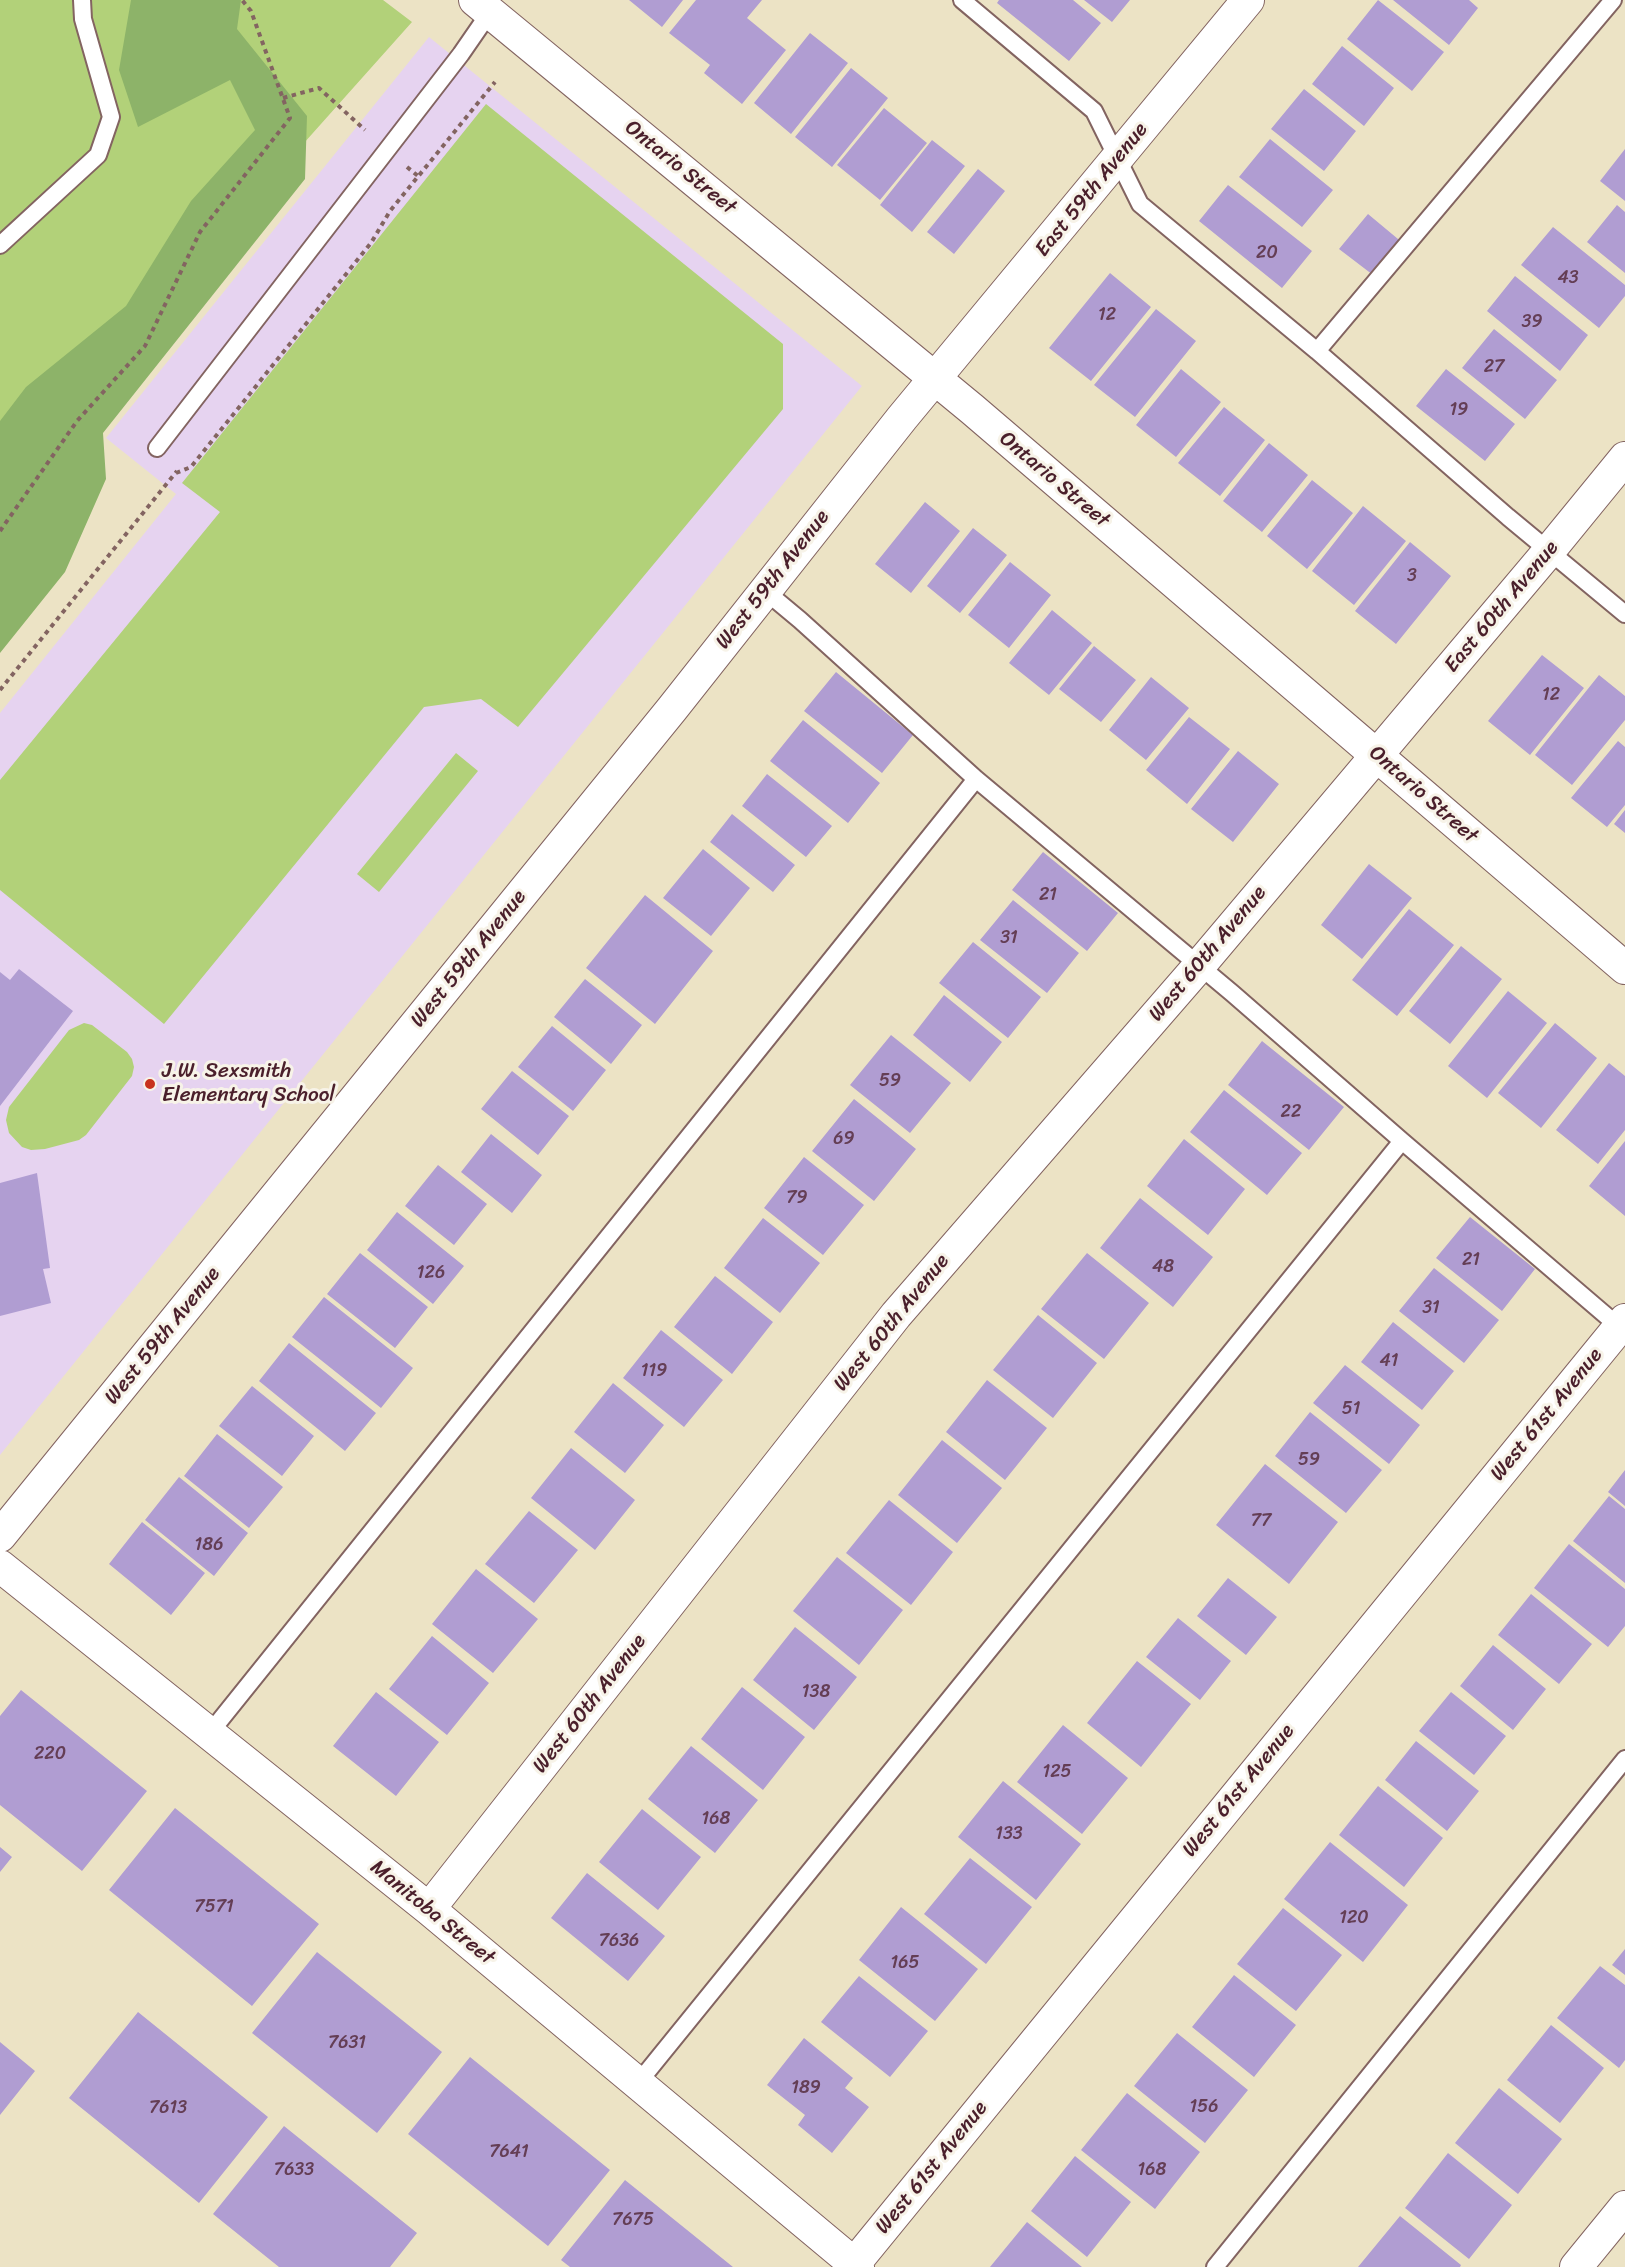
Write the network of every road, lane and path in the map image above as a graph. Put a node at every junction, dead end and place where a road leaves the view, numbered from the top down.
1 (82, 0) edge
2 (242, 0) edge
3 (962, 0) edge
4 (1248, 0) edge
5 (1613, 0) edge
6 (488, 4) edge
7 (495, 82) dead end
8 (283, 98) junction
9 (386, 149) junction
10 (1117, 159) junction
11 (418, 176) junction
12 (0, 245) edge
13 (1317, 351) junction
14 (935, 379) junction
15 (157, 448) dead end
16 (1625, 458) edge
17 (0, 531) edge
18 (1549, 551) junction
19 (764, 590) junction
20 (1625, 614) edge
21 (0, 690) edge
22 (1377, 755) junction
23 (976, 778) junction
24 (1199, 966) junction
25 (1625, 968) edge
26 (1402, 1141) junction
27 (1623, 1326) edge
28 (0, 1536) edge
29 (0, 1566) edge
30 (209, 1734) junction
31 (1625, 1759) edge
32 (429, 1909) junction
33 (638, 2083) junction
34 (1625, 2206) edge
35 (856, 2265) edge
36 (1215, 2267) edge
37 (1576, 2267) edge

1 - 12 lane
2 - 8 path
3 - 10 lane
4 - 10 street, East 59th Avenue
5 - 13 lane
6 - 9 lane
6 - 14 street, Ontario Street
7 - 11 path
8 - 9 path
8 - 17 path
9 - 11 path
9 - 15 lane
10 - 13 lane
10 - 14 street, East 59th Avenue
11 - 21 path
13 - 18 lane
14 - 19 street, West 59th Avenue
14 - 22 street, Ontario Street
16 - 18 street, East 60th Avenue
18 - 20 lane
18 - 22 street, East 60th Avenue
19 - 23 lane
19 - 28 street, West 59th Avenue
22 - 24 street, West 60th Avenue
22 - 25 street, Ontario Street
23 - 24 lane
23 - 30 lane
24 - 26 lane
24 - 32 street, West 60th Avenue
26 - 27 lane
26 - 33 lane
27 - 35 street, West 61st Avenue
29 - 30 street, Manitoba Street
30 - 32 street, Manitoba Street
31 - 36 lane
32 - 33 street, Manitoba Street
33 - 35 street, Manitoba Street
34 - 37 street

